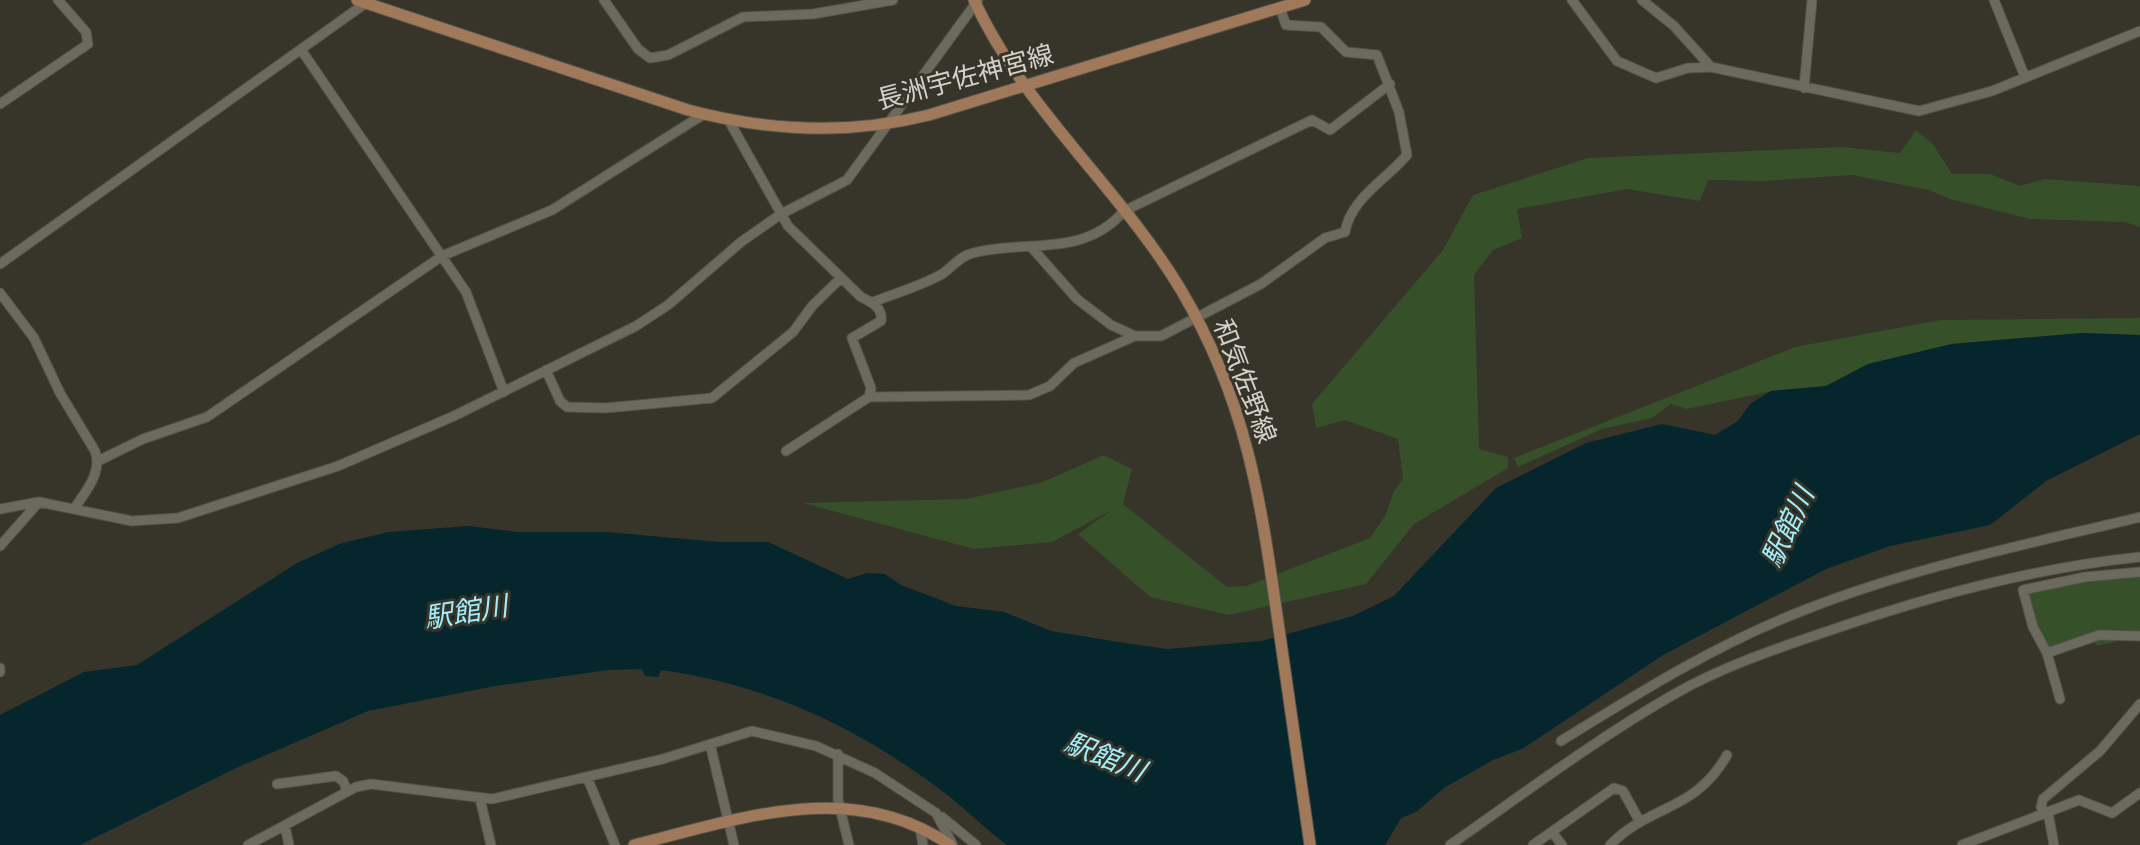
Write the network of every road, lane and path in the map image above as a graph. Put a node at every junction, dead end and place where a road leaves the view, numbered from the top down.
1 (58, 0) edge
2 (604, 0) edge
3 (893, 0) edge
4 (1305, 0) edge
5 (1572, 0) edge
6 (1642, 0) edge
7 (1812, 0) edge
8 (1994, 0) edge
9 (366, 1) edge
10 (976, 1) edge
11 (1284, 4) edge
12 (2140, 31) edge
13 (302, 51) junction
14 (1711, 67) junction
15 (2025, 77) junction
16 (1390, 84) junction
17 (1026, 85) junction
18 (1804, 88) junction
19 (0, 104) edge
20 (704, 114) junction
21 (728, 119) junction
22 (886, 124) junction
23 (1124, 211) junction
24 (781, 214) junction
25 (1033, 249) junction
26 (442, 256) junction
27 (0, 264) edge
28 (841, 278) junction
29 (0, 293) edge
30 (873, 302) junction
31 (1196, 316) junction
32 (1135, 336) junction
33 (546, 370) junction
34 (504, 392) junction
35 (869, 397) junction
36 (786, 451) dead end
37 (98, 461) junction
38 (39, 502) junction
39 (0, 509) edge
40 (74, 509) junction
41 (2140, 517) edge
42 (0, 546) edge
43 (2140, 557) edge
44 (2140, 572) edge
45 (2140, 636) edge
46 (2047, 653) junction
47 (2060, 699) dead end
48 (2140, 704) edge
49 (1561, 741) dead end
50 (710, 744) junction
51 (838, 754) junction
52 (1727, 755) dead end
53 (587, 777) junction
54 (277, 784) dead end
55 (347, 790) junction
56 (2140, 793) edge
57 (480, 799) junction
58 (839, 806) junction
59 (936, 813) junction
60 (2046, 813) junction
61 (726, 822) junction
62 (1640, 822) junction
63 (285, 826) junction
64 (920, 828) junction
65 (1552, 832) junction
66 (248, 845) edge
67 (289, 845) edge
68 (491, 845) edge
69 (615, 845) edge
70 (634, 845) edge
71 (734, 845) edge
72 (849, 845) edge
73 (923, 845) edge
74 (951, 845) edge
75 (976, 845) edge
76 (1310, 845) edge
77 (1450, 845) edge
78 (1533, 845) edge
79 (1562, 845) edge
80 (1610, 845) edge
81 (1963, 845) edge
82 (2054, 845) edge

1 - 19 street
2 - 3 street
4 - 11 main road, 長洲宇佐神宮線
5 - 14 street
6 - 14 street
7 - 18 street
8 - 15 street
9 - 13 street
9 - 20 main road, 長洲宇佐神宮線
10 - 17 main road, 和気佐野線
10 - 22 street
11 - 16 street
11 - 17 main road, 長洲宇佐神宮線
12 - 15 street
13 - 26 street
13 - 27 street
14 - 18 street
15 - 18 street
16 - 23 street
16 - 31 street
17 - 22 main road, 長洲宇佐神宮線
17 - 23 main road, 和気佐野線
20 - 21 main road, 長洲宇佐神宮線
20 - 26 street
21 - 22 main road, 長洲宇佐神宮線
21 - 24 street
22 - 24 street
23 - 25 street
23 - 31 main road, 和気佐野線
24 - 28 street
24 - 33 street
25 - 30 street
25 - 32 street
26 - 34 street
26 - 37 street
28 - 30 street
28 - 33 street
29 - 37 street
30 - 35 street
31 - 32 street
31 - 76 main road, 和気佐野線
32 - 35 street
33 - 34 street
34 - 40 street
35 - 36 street
37 - 40 street
38 - 39 street
38 - 40 street
38 - 42 street
41 - 49 street
43 - 77 street
44 - 46 street
45 - 46 street
46 - 47 street
48 - 60 street
50 - 51 street
50 - 53 street
50 - 61 street
51 - 58 street
51 - 59 street
52 - 62 street
53 - 57 street
53 - 69 street
54 - 55 street
55 - 57 street
55 - 63 street
56 - 60 street
57 - 68 street
58 - 61 main road
58 - 64 main road
58 - 72 street
59 - 74 street
59 - 75 street
60 - 81 street
60 - 82 street
61 - 70 main road
61 - 71 street
62 - 65 street
62 - 80 street
63 - 66 street
63 - 67 street
64 - 73 street
64 - 74 main road
65 - 78 street
65 - 79 street

